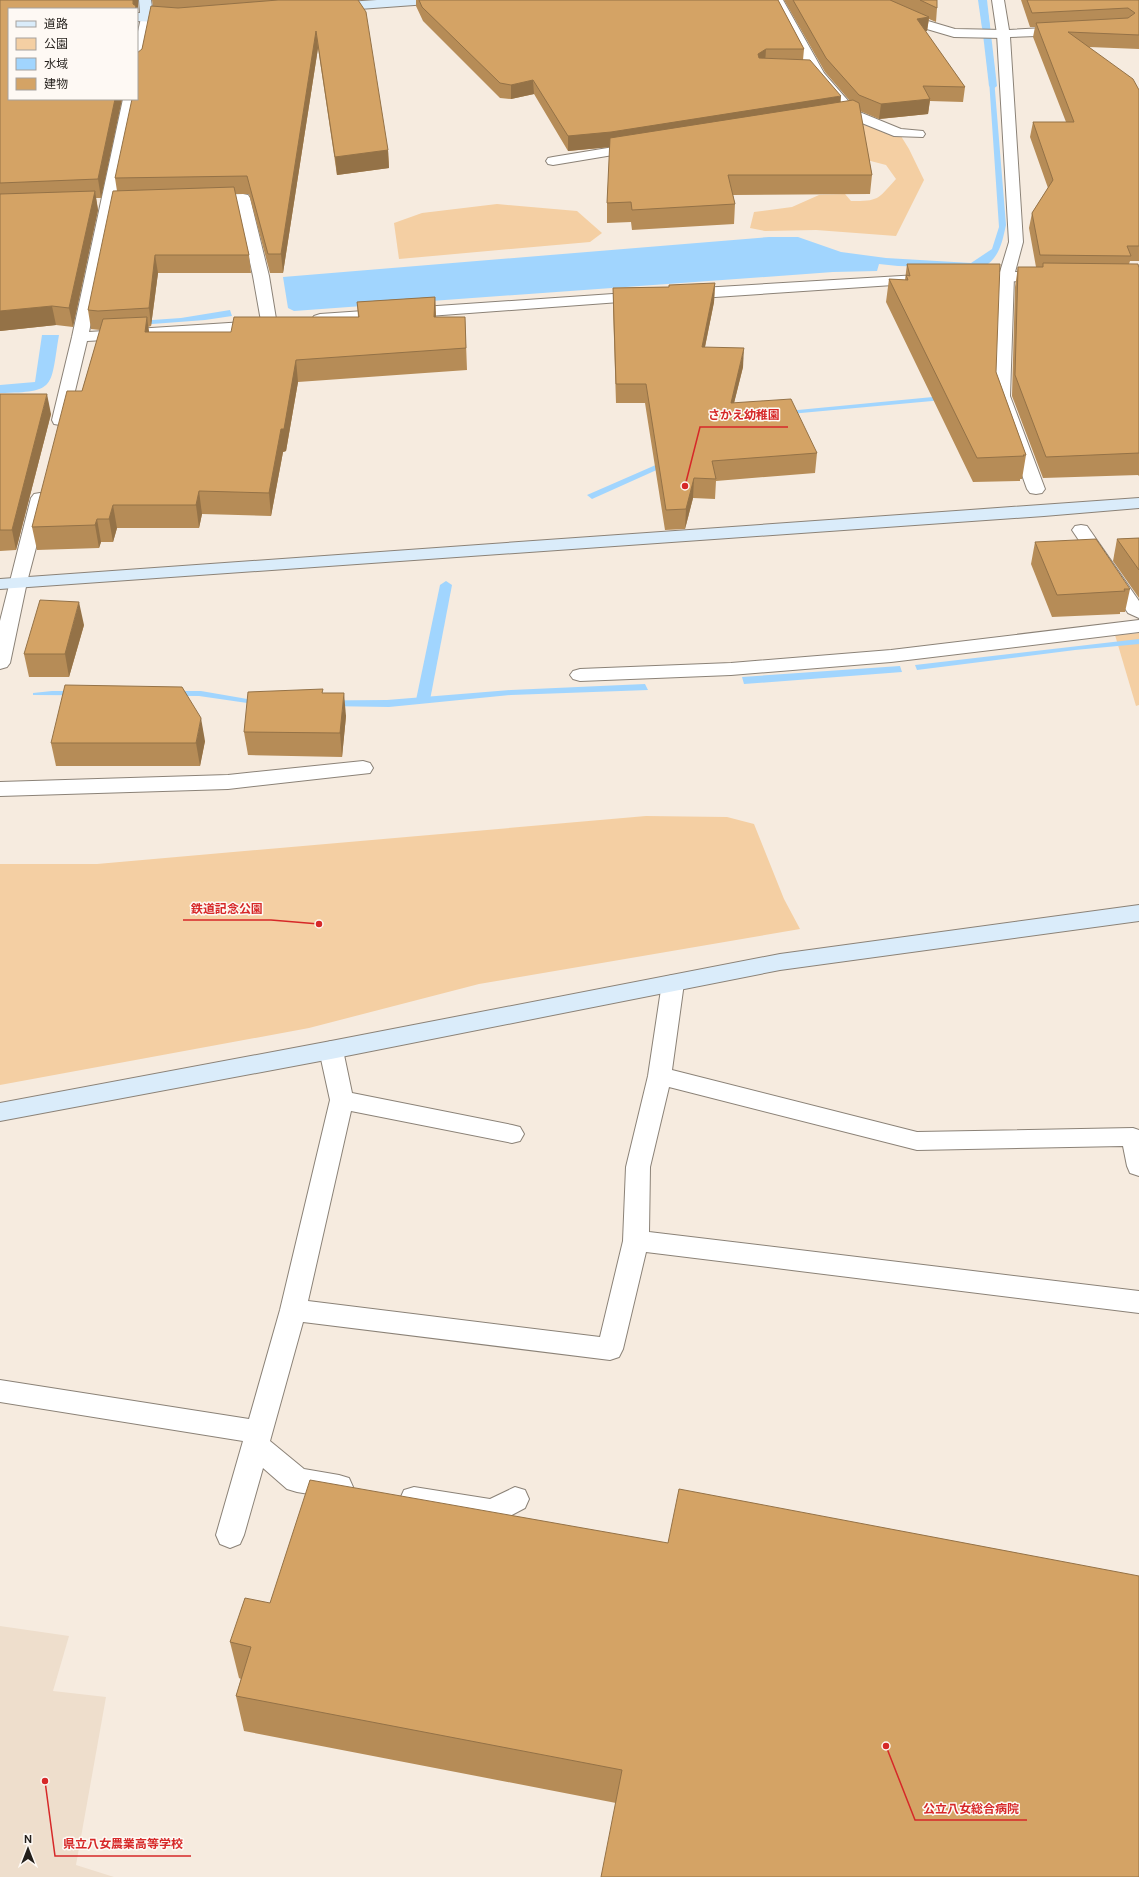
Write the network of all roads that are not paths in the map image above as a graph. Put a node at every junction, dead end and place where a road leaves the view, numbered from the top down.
1 (145, 0) edge
2 (428, 0) edge
3 (777, 0) edge
4 (848, 0) edge
5 (998, 0) edge
6 (406, 1) edge
7 (321, 8) edge
8 (142, 17) edge
9 (188, 18) edge
10 (1079, 30) edge
11 (1003, 34) junction
12 (138, 56) edge
13 (800, 69) edge
14 (815, 69) junction
15 (130, 100) edge
16 (852, 114) junction
17 (836, 117) edge
18 (918, 134) dead end
19 (650, 145) edge
20 (553, 161) dead end
21 (195, 199) edge
22 (124, 201) edge
23 (100, 202) junction
24 (1006, 276) junction
25 (1061, 277) edge
26 (951, 278) edge
27 (936, 279) edge
28 (303, 320) edge
29 (80, 337) junction
30 (56, 437) edge
31 (44, 483) edge
32 (1036, 489) dead end
33 (1139, 503) edge
34 (1081, 530) dead end
35 (9, 583) edge
36 (1139, 612) edge
37 (1139, 626) edge
38 (0, 663) edge
39 (580, 675) dead end
40 (363, 768) dead end
41 (0, 789) edge
42 (1139, 913) edge
43 (672, 984) junction
44 (331, 1050) junction
45 (660, 1076) junction
46 (342, 1100) junction
47 (0, 1112) edge
48 (512, 1134) dead end
49 (1139, 1166) edge
50 (636, 1240) junction
51 (1139, 1302) edge
52 (293, 1310) junction
53 (0, 1391) edge
54 (257, 1439) junction
55 (360, 1490) edge
56 (391, 1495) edge
57 (515, 1498) dead end
58 (230, 1535) dead end

1 - 8 street
2 - 6 street
3 - 14 street
4 - 11 street
5 - 11 street
6 - 7 street
8 - 9 street
8 - 12 street
10 - 11 street
11 - 24 street
13 - 14 street
14 - 16 street
15 - 23 street
16 - 17 street
16 - 18 street
19 - 20 street
21 - 29 street
22 - 23 street
23 - 29 street
24 - 25 street
24 - 26 street
24 - 32 street
27 - 28 street
29 - 30 street
31 - 35 street
33 - 35 street
34 - 36 street
35 - 38 street
37 - 39 street
40 - 41 street
42 - 43 street
43 - 44 street
43 - 45 street
44 - 46 street
44 - 47 street
45 - 49 street
45 - 50 street
46 - 48 street
46 - 52 street
50 - 51 street
50 - 52 street
52 - 54 street
53 - 54 street
54 - 55 street
54 - 58 street
56 - 57 street

